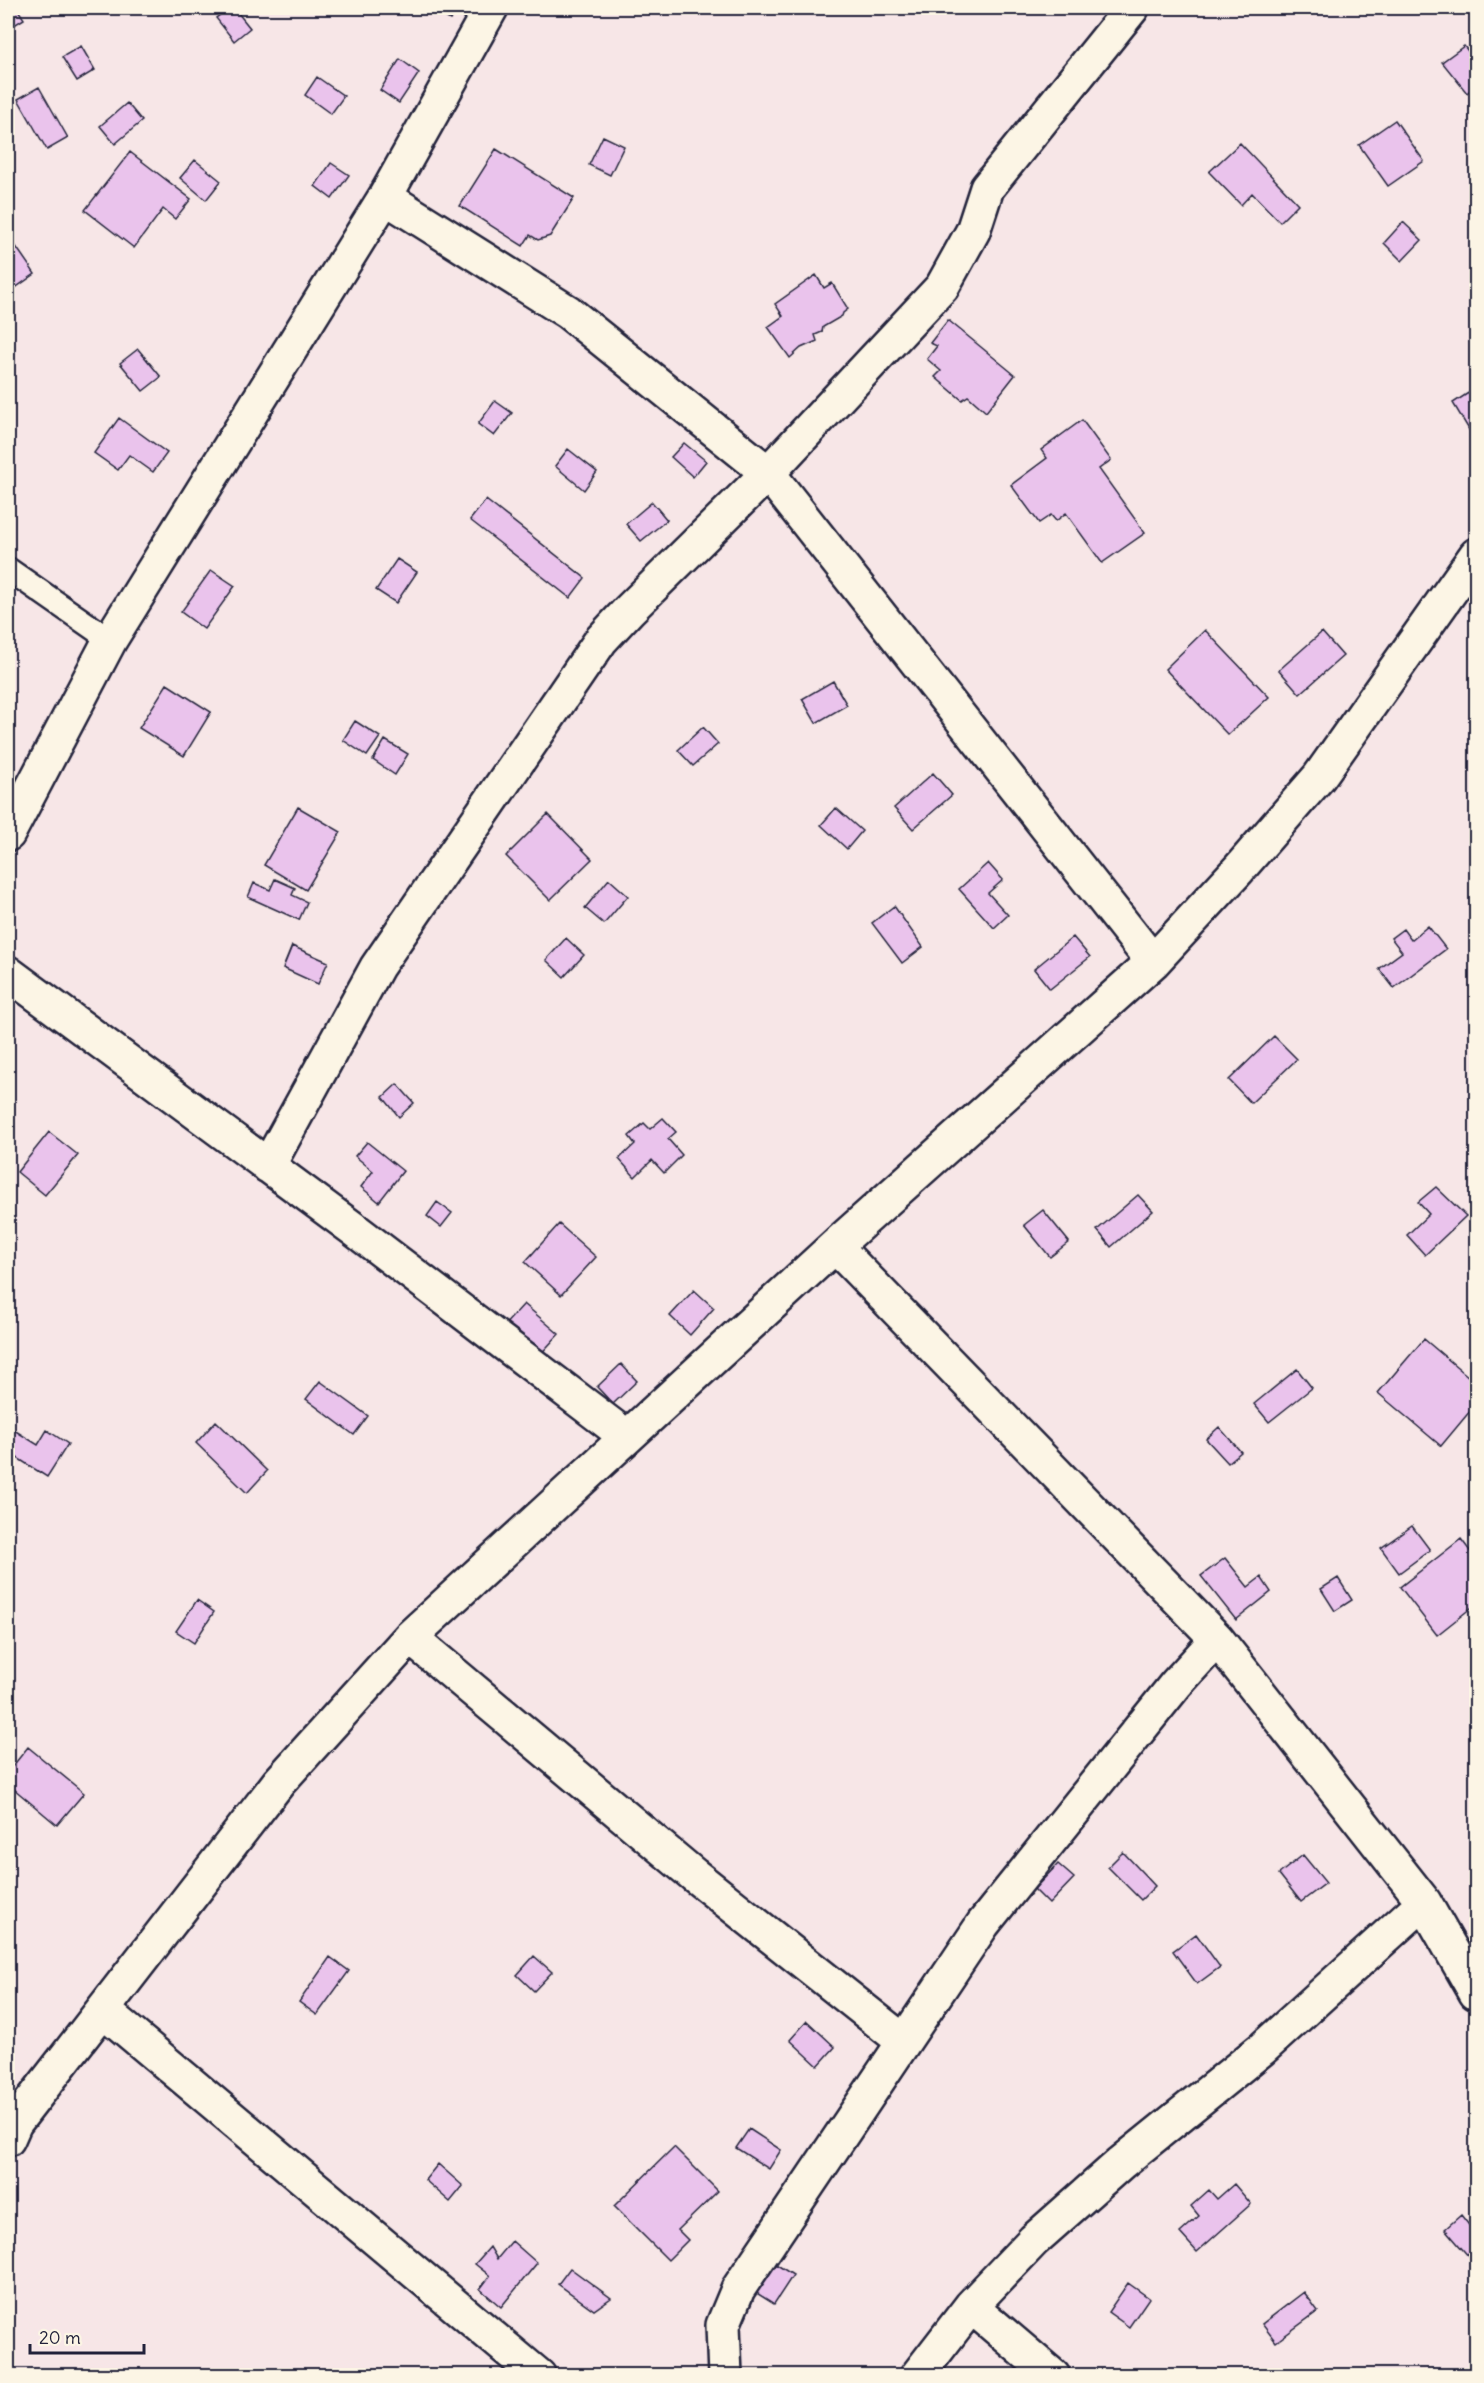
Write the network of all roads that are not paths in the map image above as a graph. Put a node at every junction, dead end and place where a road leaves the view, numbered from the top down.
1 (491, 8) edge
2 (1132, 8) edge
3 (385, 197) junction
4 (768, 473) junction
5 (1476, 555) edge
6 (8, 569) edge
7 (110, 640) junction
8 (8, 834) edge
9 (1153, 962) junction
10 (8, 973) edge
11 (268, 1166) junction
12 (835, 1246) junction
13 (627, 1437) junction
14 (410, 1637) junction
15 (1217, 1639) junction
16 (1424, 1902) junction
17 (1476, 1993) edge
18 (103, 2010) junction
19 (903, 2041) junction
20 (8, 2139) edge
21 (971, 2306) junction
22 (539, 2376) edge
23 (725, 2376) edge
24 (917, 2376) edge
25 (1053, 2376) edge

1 - 3 street
2 - 4 street
3 - 4 street
3 - 7 street
4 - 9 street
4 - 11 street
5 - 9 street
6 - 7 lane
7 - 8 street
9 - 12 street
10 - 11 street
11 - 13 street
12 - 13 street
12 - 15 street
13 - 14 street
14 - 18 street
14 - 19 street
15 - 16 street
15 - 19 street
16 - 17 street
16 - 21 street
18 - 20 street
18 - 22 street
19 - 23 street
21 - 24 street
21 - 25 street

